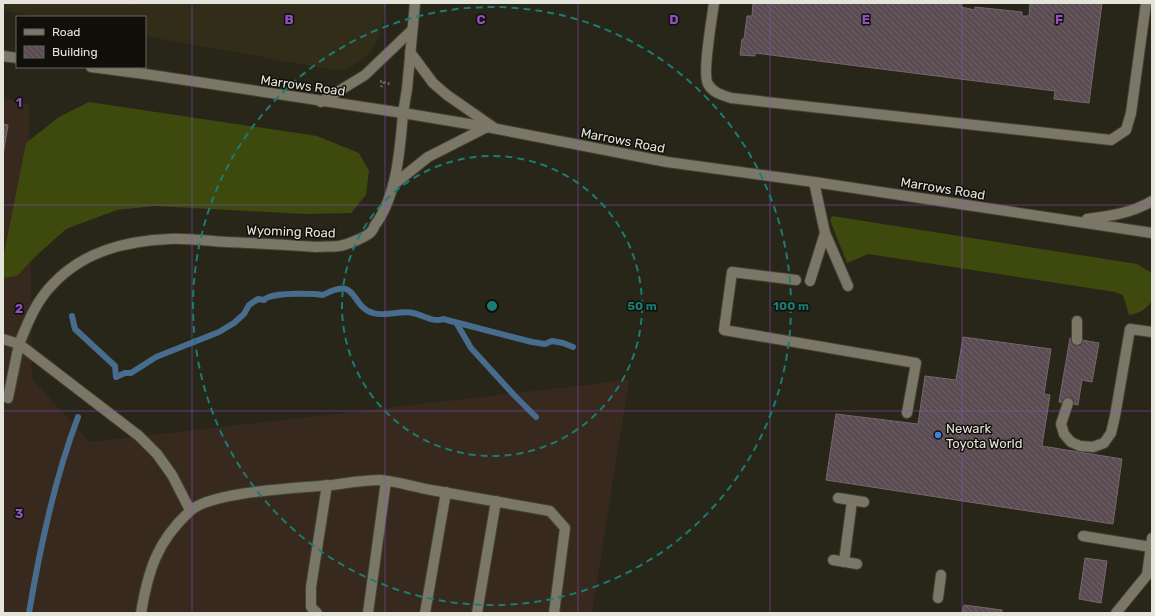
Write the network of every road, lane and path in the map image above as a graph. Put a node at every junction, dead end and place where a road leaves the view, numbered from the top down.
1 (129, 3) edge
2 (136, 3) edge
3 (415, 3) edge
4 (714, 3) edge
5 (1146, 3) edge
6 (412, 31) junction
7 (410, 52) junction
8 (3, 56) edge
9 (16, 58) edge
10 (99, 68) edge
11 (378, 80) dead end
12 (384, 82) junction
13 (390, 84) dead end
14 (381, 87) dead end
15 (320, 102) junction
16 (403, 113) junction
17 (492, 128) junction
18 (814, 182) junction
19 (393, 185) junction
20 (1152, 201) edge
21 (1077, 221) junction
22 (825, 233) junction
23 (1152, 233) edge
24 (796, 280) dead end
25 (810, 281) dead end
26 (848, 286) dead end
27 (1077, 321) dead end
28 (1152, 332) edge
29 (3, 339) edge
30 (1077, 340) dead end
31 (19, 344) junction
32 (8, 398) dead end
33 (1068, 403) dead end
34 (907, 413) dead end
35 (386, 482) junction
36 (327, 485) junction
37 (446, 492) junction
38 (838, 498) dead end
39 (852, 501) junction
40 (496, 502) junction
41 (864, 502) dead end
42 (190, 510) junction
43 (1083, 536) dead end
44 (1151, 542) edge
45 (833, 560) dead end
46 (844, 562) junction
47 (1150, 563) edge
48 (857, 564) dead end
49 (941, 575) dead end
50 (938, 598) dead end
51 (141, 613) edge
52 (317, 613) edge
53 (368, 613) edge
54 (425, 613) edge
55 (477, 613) edge
56 (554, 613) edge
57 (1116, 613) edge

1 - 2 path
3 - 6 street, Wyoming Road
4 - 5 street
6 - 7 street, Wyoming Road
6 - 15 street
7 - 16 street, Wyoming Road
7 - 17 street
8 - 9 street
10 - 15 street, Marrows Road
11 - 12 path
12 - 13 path
12 - 14 path
15 - 16 street, Marrows Road
16 - 17 street, Marrows Road
16 - 19 street, Wyoming Road
17 - 18 street, Marrows Road
17 - 19 street
18 - 21 street, Marrows Road
18 - 22 street
19 - 31 street, Wyoming Road
20 - 21 street
21 - 23 street, Marrows Road
22 - 25 street
22 - 26 street
24 - 34 street
27 - 30 street
28 - 33 street
29 - 31 street
31 - 32 street, Wyoming Road
31 - 42 street
35 - 36 street
35 - 37 street
35 - 53 street
36 - 42 street
36 - 52 street
37 - 40 street
37 - 54 street
38 - 39 street
39 - 41 street
39 - 46 street
40 - 55 street
40 - 56 street
42 - 51 street
43 - 44 street
44 - 47 street
45 - 46 street
46 - 48 street
47 - 57 street
49 - 50 street

